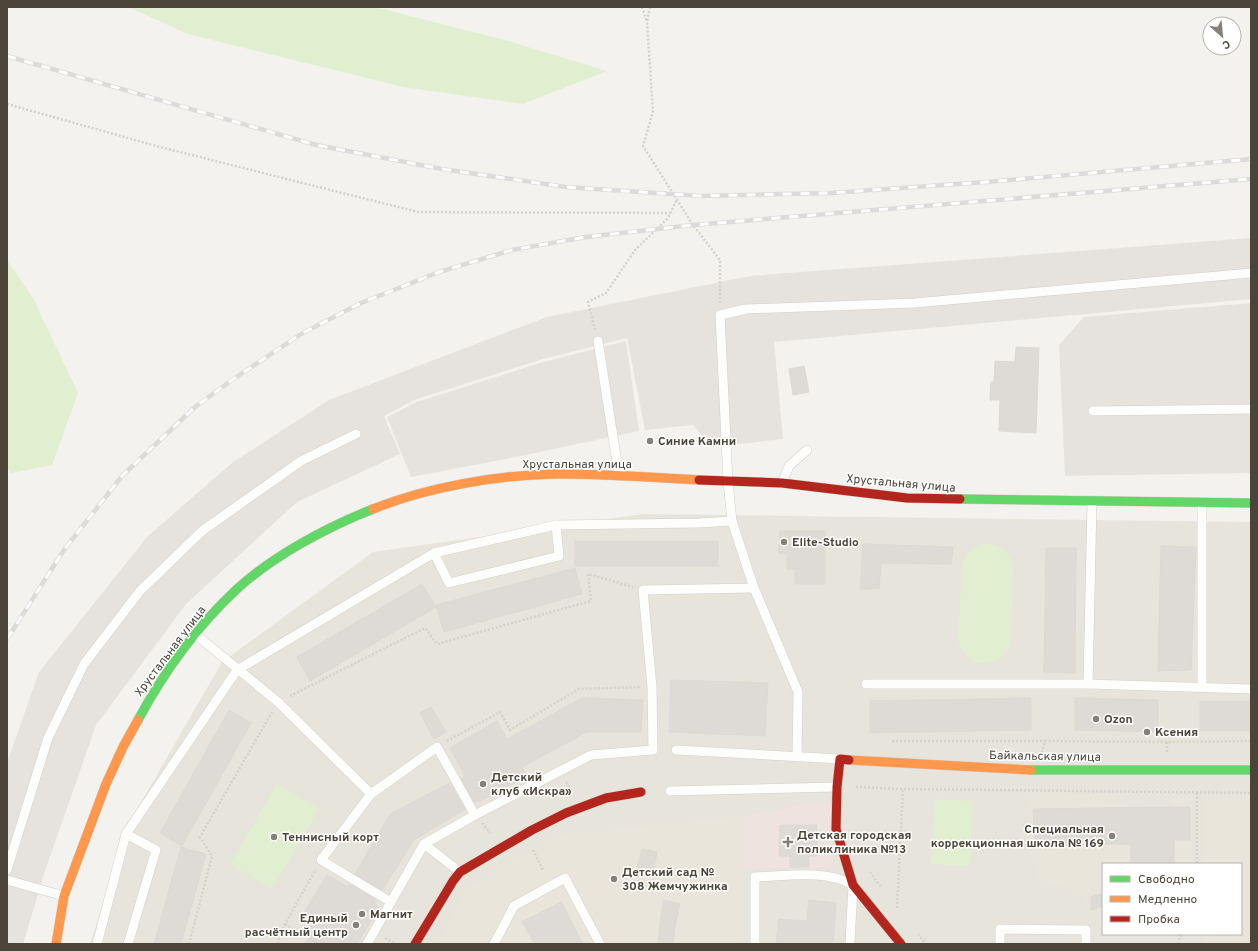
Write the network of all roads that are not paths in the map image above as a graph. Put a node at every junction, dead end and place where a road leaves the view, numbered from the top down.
1 (1251, 273) edge
2 (598, 341) road end
3 (1251, 409) edge
4 (1093, 411) dead end
5 (356, 434) dead end
6 (807, 450) dead end
7 (619, 475) junction
8 (728, 482) junction
9 (782, 483) junction
10 (1092, 502) junction
11 (1202, 502) junction
12 (1251, 503) edge
13 (732, 521) junction
14 (556, 525) junction
15 (434, 553) junction
16 (754, 588) junction
17 (195, 634) junction
18 (237, 670) junction
19 (866, 684) dead end
20 (1088, 684) junction
21 (1202, 687) junction
22 (1251, 689) edge
23 (676, 750) dead end
24 (797, 756) junction
25 (840, 759) junction
26 (1251, 770) edge
27 (837, 786) junction
28 (670, 791) dead end
29 (641, 792) dead end
30 (371, 794) junction
31 (475, 815) junction
32 (126, 834) junction
33 (424, 844) junction
34 (7, 870) edge
35 (460, 872) junction
36 (7, 880) edge
37 (853, 884) junction
38 (64, 896) junction
39 (391, 902) junction
40 (56, 944) edge
41 (97, 944) edge
42 (128, 944) edge
43 (367, 944) edge
44 (415, 944) edge
45 (494, 944) edge
46 (600, 944) edge
47 (755, 944) edge
48 (850, 944) edge
49 (901, 944) edge
50 (1000, 944) edge
51 (1086, 944) edge

1 - 8 lane
2 - 7 lane
3 - 4 lane
5 - 34 lane
6 - 9 lane
7 - 8 street, Хрустальная улица
7 - 17 street, Хрустальная улица
8 - 9 street, Хрустальная улица
8 - 13 lane
9 - 10 street, Хрустальная улица
10 - 11 street, Хрустальная улица
10 - 20 lane
11 - 12 street, Хрустальная улица
11 - 21 lane
13 - 14 lane
13 - 16 lane
14 - 15 lane
14 - 15 lane
15 - 18 lane
16 - 24 lane
16 - 31 lane
17 - 18 lane
17 - 38 street, Хрустальная улица
18 - 30 lane
18 - 32 lane
19 - 20 lane
20 - 21 lane
21 - 22 lane
23 - 24 lane
24 - 25 lane
25 - 26 street, Байкальская улица
25 - 27 street
27 - 28 lane
27 - 37 street
29 - 35 street
30 - 31 lane
30 - 39 lane
31 - 33 lane
32 - 41 lane
32 - 42 lane
33 - 35 lane
33 - 39 lane
35 - 44 street
36 - 38 lane
37 - 47 lane
37 - 48 lane
37 - 49 street
38 - 40 street, Хрустальная улица
39 - 43 lane
45 - 46 lane
50 - 51 lane

